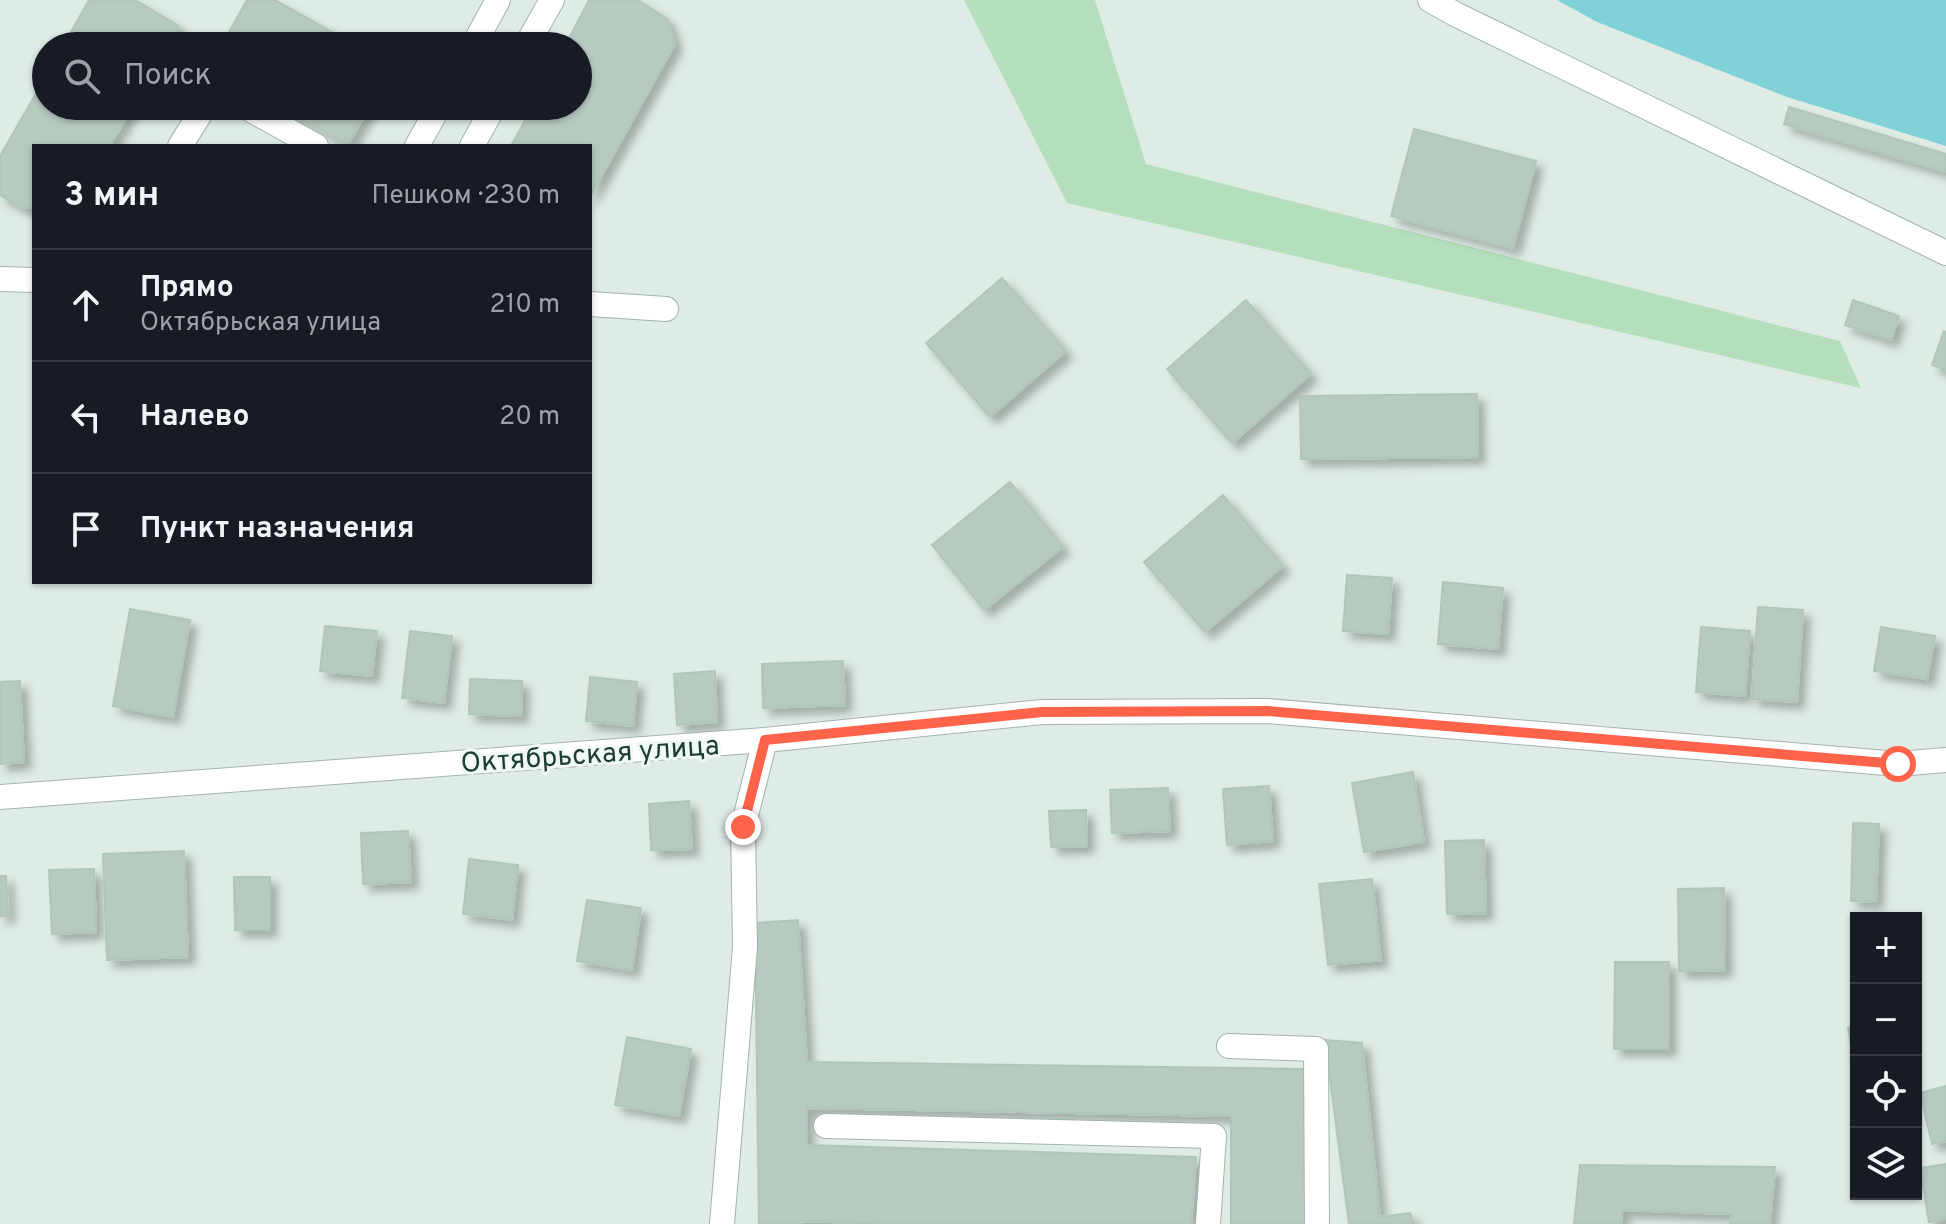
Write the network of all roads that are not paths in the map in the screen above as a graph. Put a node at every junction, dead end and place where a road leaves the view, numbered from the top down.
1 (498, 0) edge
2 (552, 0) edge
3 (1430, 0) edge
4 (481, 32) edge
5 (534, 32) edge
6 (196, 120) edge
7 (269, 120) edge
8 (431, 120) edge
9 (486, 120) edge
10 (181, 144) edge
11 (312, 144) edge
12 (418, 144) edge
13 (473, 144) edge
14 (1946, 253) edge
15 (0, 279) edge
16 (32, 280) edge
17 (592, 304) edge
18 (666, 309) dead end
19 (765, 740) junction
20 (1946, 760) edge
21 (0, 797) edge
22 (1229, 1046) dead end
23 (826, 1126) dead end
24 (722, 1224) edge
25 (1208, 1224) edge
26 (1317, 1224) edge

1 - 4 street
2 - 5 street
3 - 14 street
6 - 10 street
7 - 11 street
8 - 12 street
9 - 13 street
15 - 16 street
17 - 18 street
19 - 20 street, Октябрьская улица
19 - 21 street, Октябрьская улица
19 - 24 street
22 - 26 street
23 - 25 street

